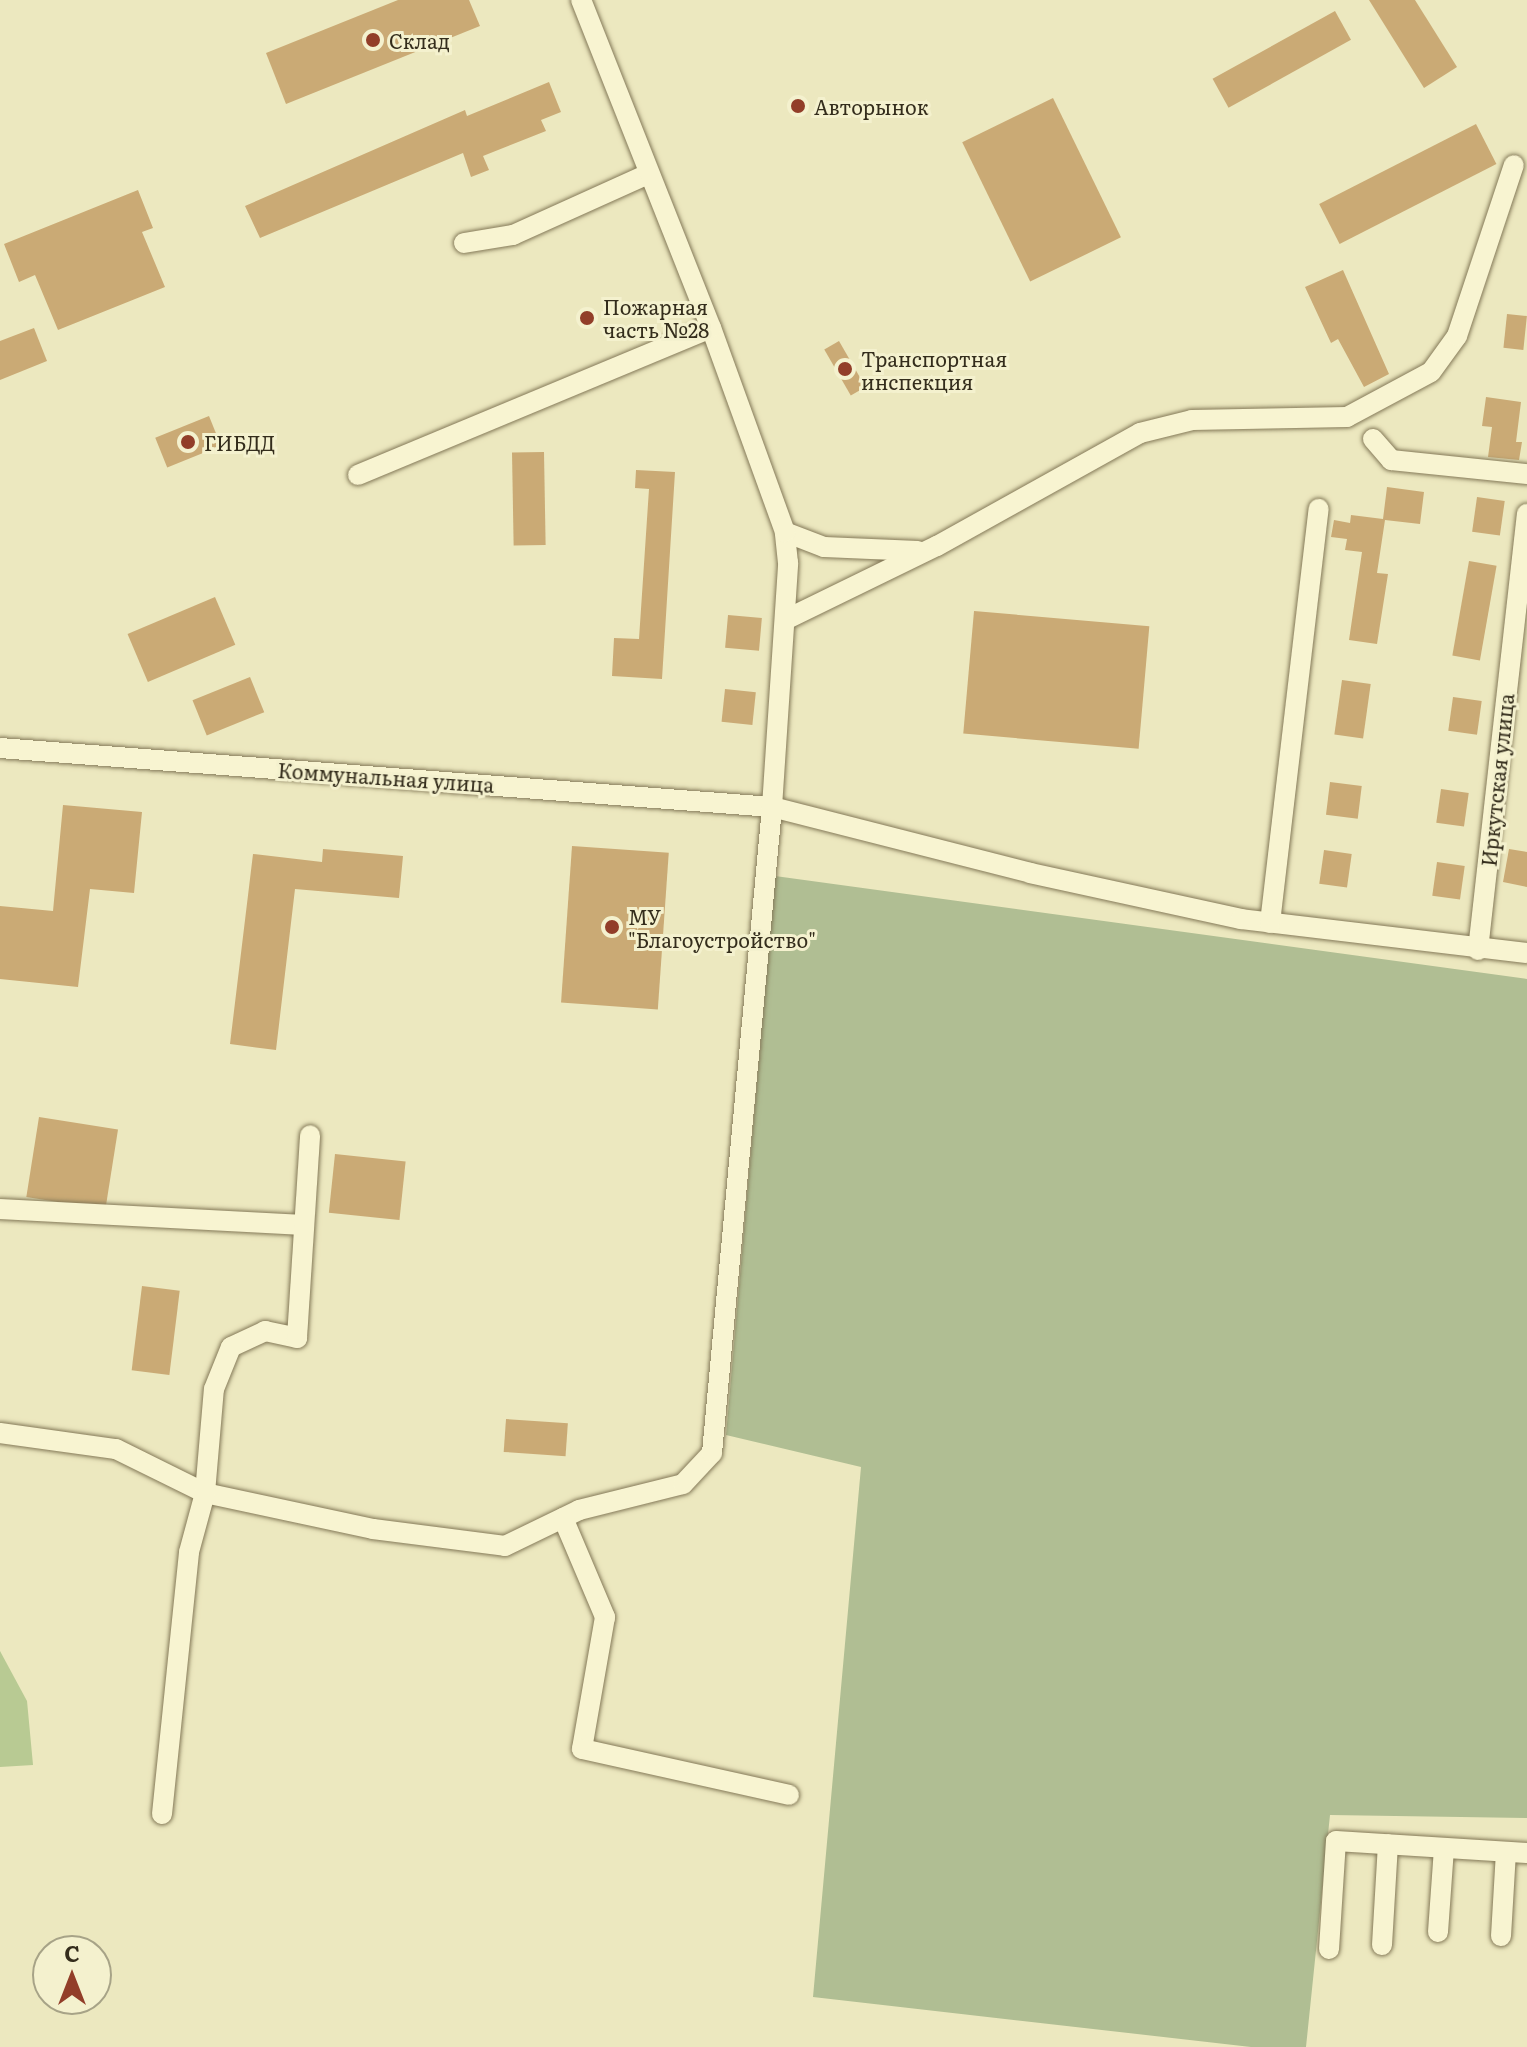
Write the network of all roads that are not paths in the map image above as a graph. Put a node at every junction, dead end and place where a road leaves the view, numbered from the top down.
1 (581, 0) edge
2 (1514, 165) dead end
3 (648, 174) junction
4 (464, 243) dead end
5 (711, 328) junction
6 (1373, 439) dead end
7 (1527, 474) edge
8 (358, 475) dead end
9 (1319, 509) dead end
10 (1527, 514) edge
11 (785, 532) junction
12 (937, 546) junction
13 (787, 619) junction
14 (0, 748) edge
15 (772, 807) junction
16 (1270, 923) junction
17 (1478, 950) junction
18 (1527, 953) edge
19 (310, 1135) dead end
20 (0, 1209) edge
21 (304, 1225) junction
22 (0, 1433) edge
23 (205, 1493) junction
24 (563, 1518) junction
25 (789, 1795) dead end
26 (162, 1814) dead end
27 (1388, 1844) junction
28 (1444, 1848) junction
29 (1517, 1852) edge
30 (1438, 1932) dead end
31 (1501, 1936) dead end
32 (1382, 1945) dead end
33 (1329, 1949) dead end

1 - 3 street
2 - 12 street
3 - 4 street
3 - 5 street
5 - 8 street
5 - 11 street
6 - 7 street
9 - 16 street
10 - 17 street, Иркутская улица
11 - 12 street
11 - 13 street
12 - 13 street
13 - 15 street
14 - 15 street, Коммунальная улица
15 - 16 street, Коммунальная улица
15 - 24 street
16 - 17 street, Коммунальная улица
17 - 18 street, Коммунальная улица
19 - 21 street
20 - 21 street
21 - 23 street
22 - 23 street
23 - 24 street
23 - 26 street
24 - 25 street
27 - 28 street
27 - 32 street
27 - 33 street
28 - 29 street
28 - 30 street
29 - 31 street

